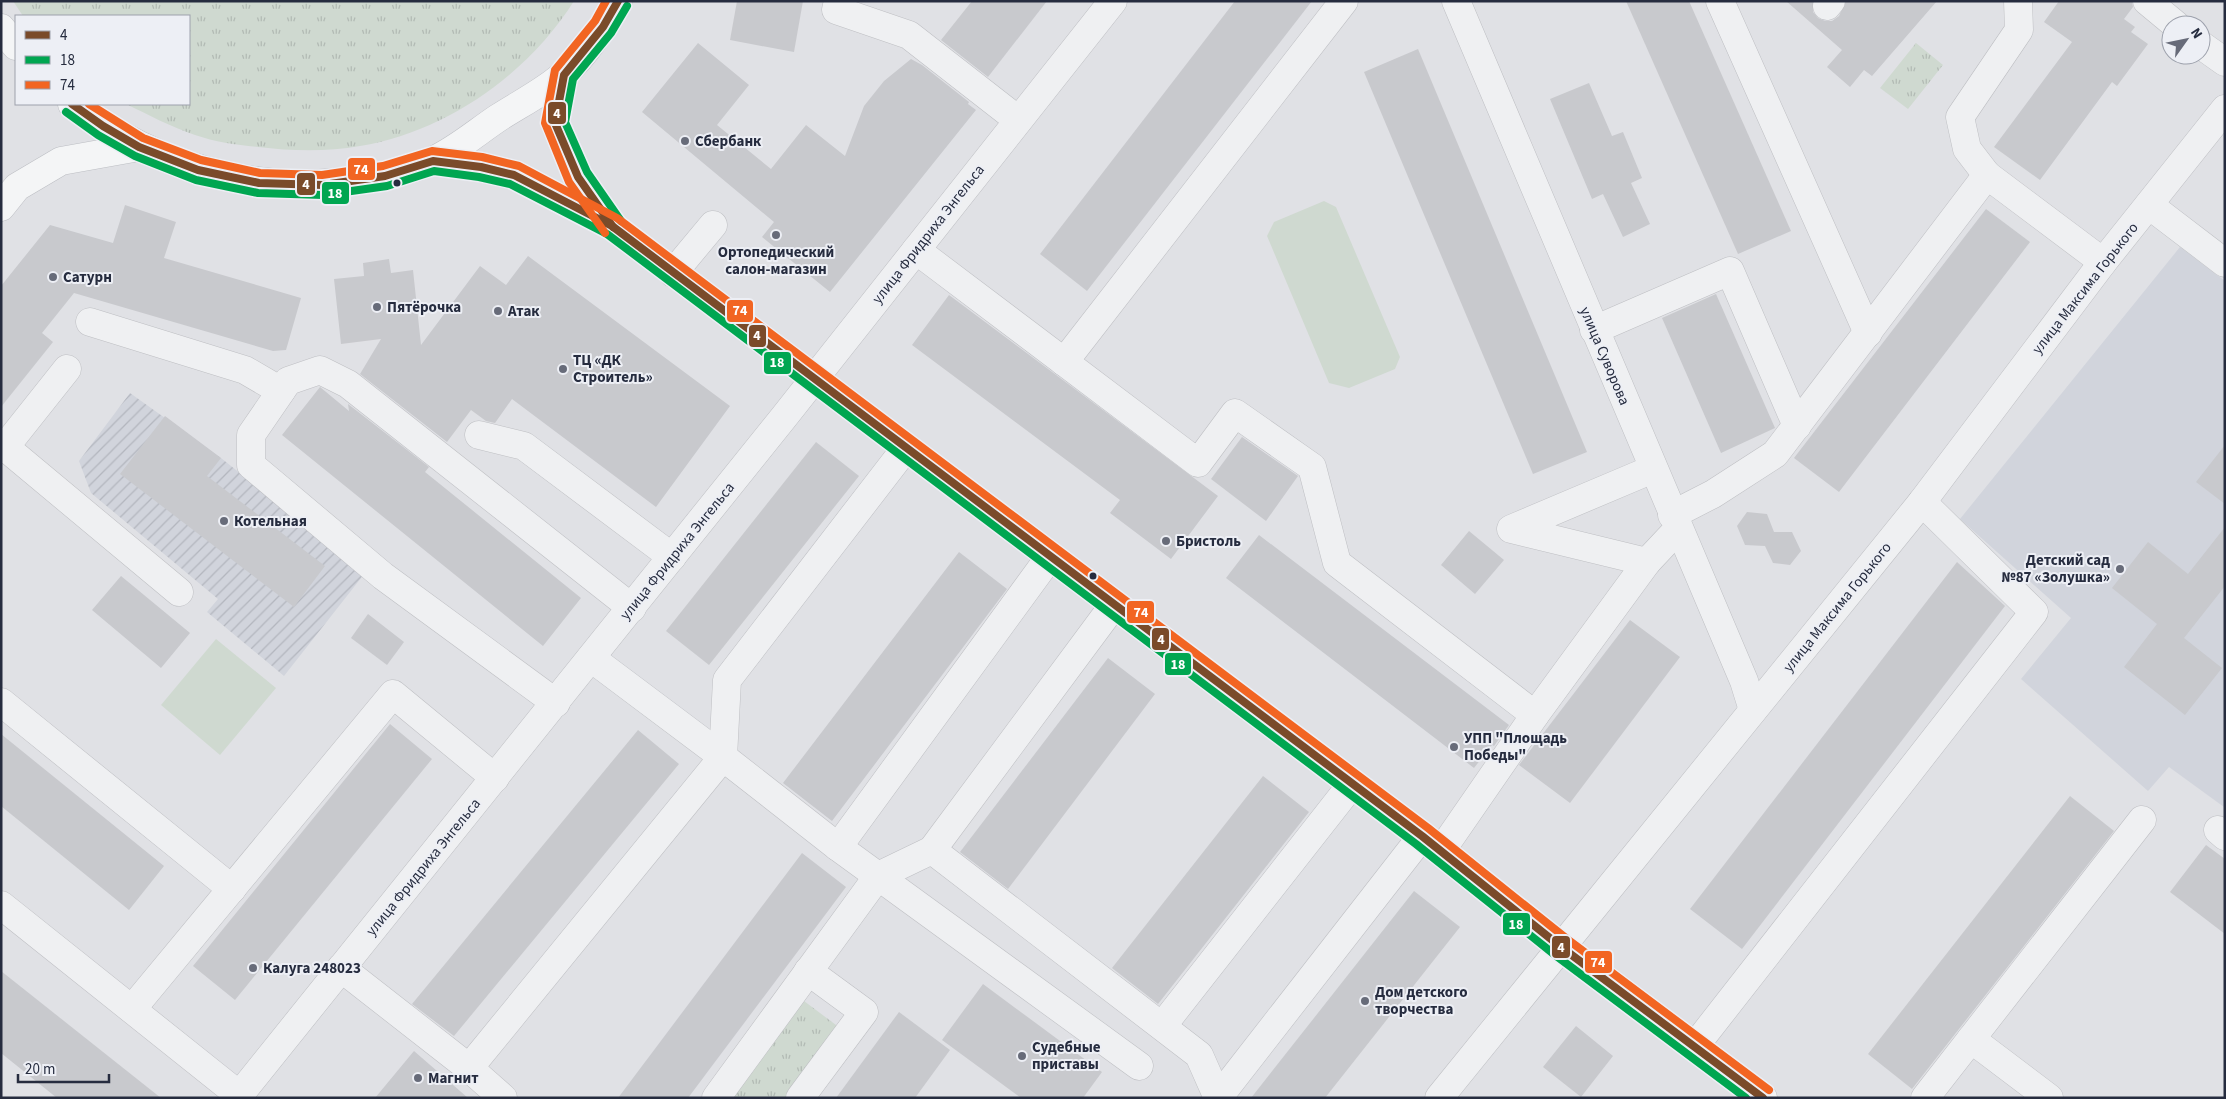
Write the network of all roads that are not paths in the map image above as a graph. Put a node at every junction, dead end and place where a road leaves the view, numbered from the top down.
1 (618, 1) edge
2 (838, 1) edge
3 (1113, 1) edge
4 (1344, 1) edge
5 (1720, 1) edge
6 (2018, 1) edge
7 (2146, 1) edge
8 (1465, 4) edge
9 (2164, 15) edge
10 (1, 28) edge
11 (15, 45) edge
12 (2211, 52) edge
13 (2225, 62) edge
14 (564, 75) junction
15 (73, 105) edge
16 (2225, 109) edge
17 (1018, 120) junction
18 (139, 147) junction
19 (433, 161) junction
20 (1987, 175) junction
21 (2150, 205) junction
22 (1, 207) edge
23 (712, 225) dead end
24 (612, 226) junction
25 (916, 250) junction
26 (2103, 262) junction
27 (2225, 263) edge
28 (673, 273) junction
29 (90, 322) dead end
30 (1594, 330) junction
31 (1868, 333) junction
32 (1064, 362) junction
33 (67, 369) dead end
34 (814, 380) junction
35 (281, 391) junction
36 (1797, 426) junction
37 (479, 435) dead end
38 (3, 448) edge
39 (905, 449) junction
40 (1653, 469) junction
41 (1922, 502) junction
42 (1675, 522) junction
43 (672, 558) junction
44 (1049, 558) junction
45 (1647, 562) junction
46 (179, 592) dead end
47 (1113, 606) junction
48 (632, 608) junction
49 (591, 658) junction
50 (1, 702) edge
51 (556, 703) junction
52 (1753, 710) junction
53 (1535, 715) junction
54 (722, 758) junction
55 (495, 778) junction
56 (1352, 784) junction
57 (2142, 820) dead end
58 (1432, 844) junction
59 (838, 847) junction
60 (932, 850) junction
61 (878, 876) junction
62 (232, 888) junction
63 (1, 905) edge
64 (1561, 948) junction
65 (341, 968) junction
66 (808, 971) junction
67 (132, 1009) junction
68 (1163, 1026) junction
69 (1971, 1039) junction
70 (1695, 1046) junction
71 (1139, 1066) dead end
72 (469, 1068) junction
73 (238, 1096) edge
74 (503, 1098) edge
75 (716, 1098) edge
76 (800, 1098) edge
77 (1218, 1098) edge
78 (1438, 1098) edge
79 (1763, 1098) edge
80 (1925, 1098) edge
81 (2049, 1098) edge

1 - 14 main road
2 - 17 street
3 - 17 street, улица Фридриха Энгельса
4 - 32 street
5 - 31 street
6 - 20 street
7 - 9 street
8 - 30 street, улица Суворова
10 - 11 main road
12 - 13 street
14 - 19 main road
14 - 24 main road
15 - 18 main road
16 - 21 street, улица Максима Горького
17 - 25 street, улица Фридриха Энгельса
18 - 19 main road
18 - 22 main road
19 - 24 main road
20 - 26 street
20 - 31 street
21 - 26 street, улица Максима Горького
21 - 27 street
23 - 28 street
24 - 28 main road
25 - 32 street
25 - 34 street, улица Фридриха Энгельса
26 - 41 street, улица Максима Горького
28 - 34 main road
29 - 35 street
30 - 36 street
30 - 40 street, улица Суворова
31 - 36 street
32 - 53 street
33 - 38 street
34 - 39 main road
34 - 43 street, улица Фридриха Энгельса
35 - 48 street
35 - 51 street
36 - 42 street
37 - 43 street
38 - 46 street
39 - 44 main road
39 - 54 street
40 - 42 street, улица Суворова
40 - 45 street
41 - 52 street, улица Максима Горького
41 - 70 street
42 - 45 street
42 - 52 street, улица Суворова
43 - 48 street, улица Фридриха Энгельса
44 - 47 main road
44 - 59 street
45 - 53 street
47 - 56 main road
47 - 60 street
48 - 49 street, улица Фридриха Энгельса
49 - 51 street, улица Фридриха Энгельса
49 - 54 street
50 - 62 street
51 - 55 street, улица Фридриха Энгельса
52 - 64 street, улица Максима Горького
53 - 58 street
54 - 59 street
54 - 72 street
55 - 62 street
55 - 65 street, улица Фридриха Энгельса
56 - 58 main road
56 - 68 street
57 - 69 street
58 - 64 main road
58 - 77 street
59 - 61 street
60 - 61 street
60 - 68 street
61 - 66 street
61 - 71 street
62 - 67 street
63 - 67 street
64 - 70 main road
64 - 78 street, улица Максима Горького
65 - 72 street
65 - 73 street, улица Фридриха Энгельса
66 - 75 street
66 - 76 street
67 - 73 street
68 - 77 street
69 - 80 street
69 - 81 street
70 - 79 main road
72 - 74 street

